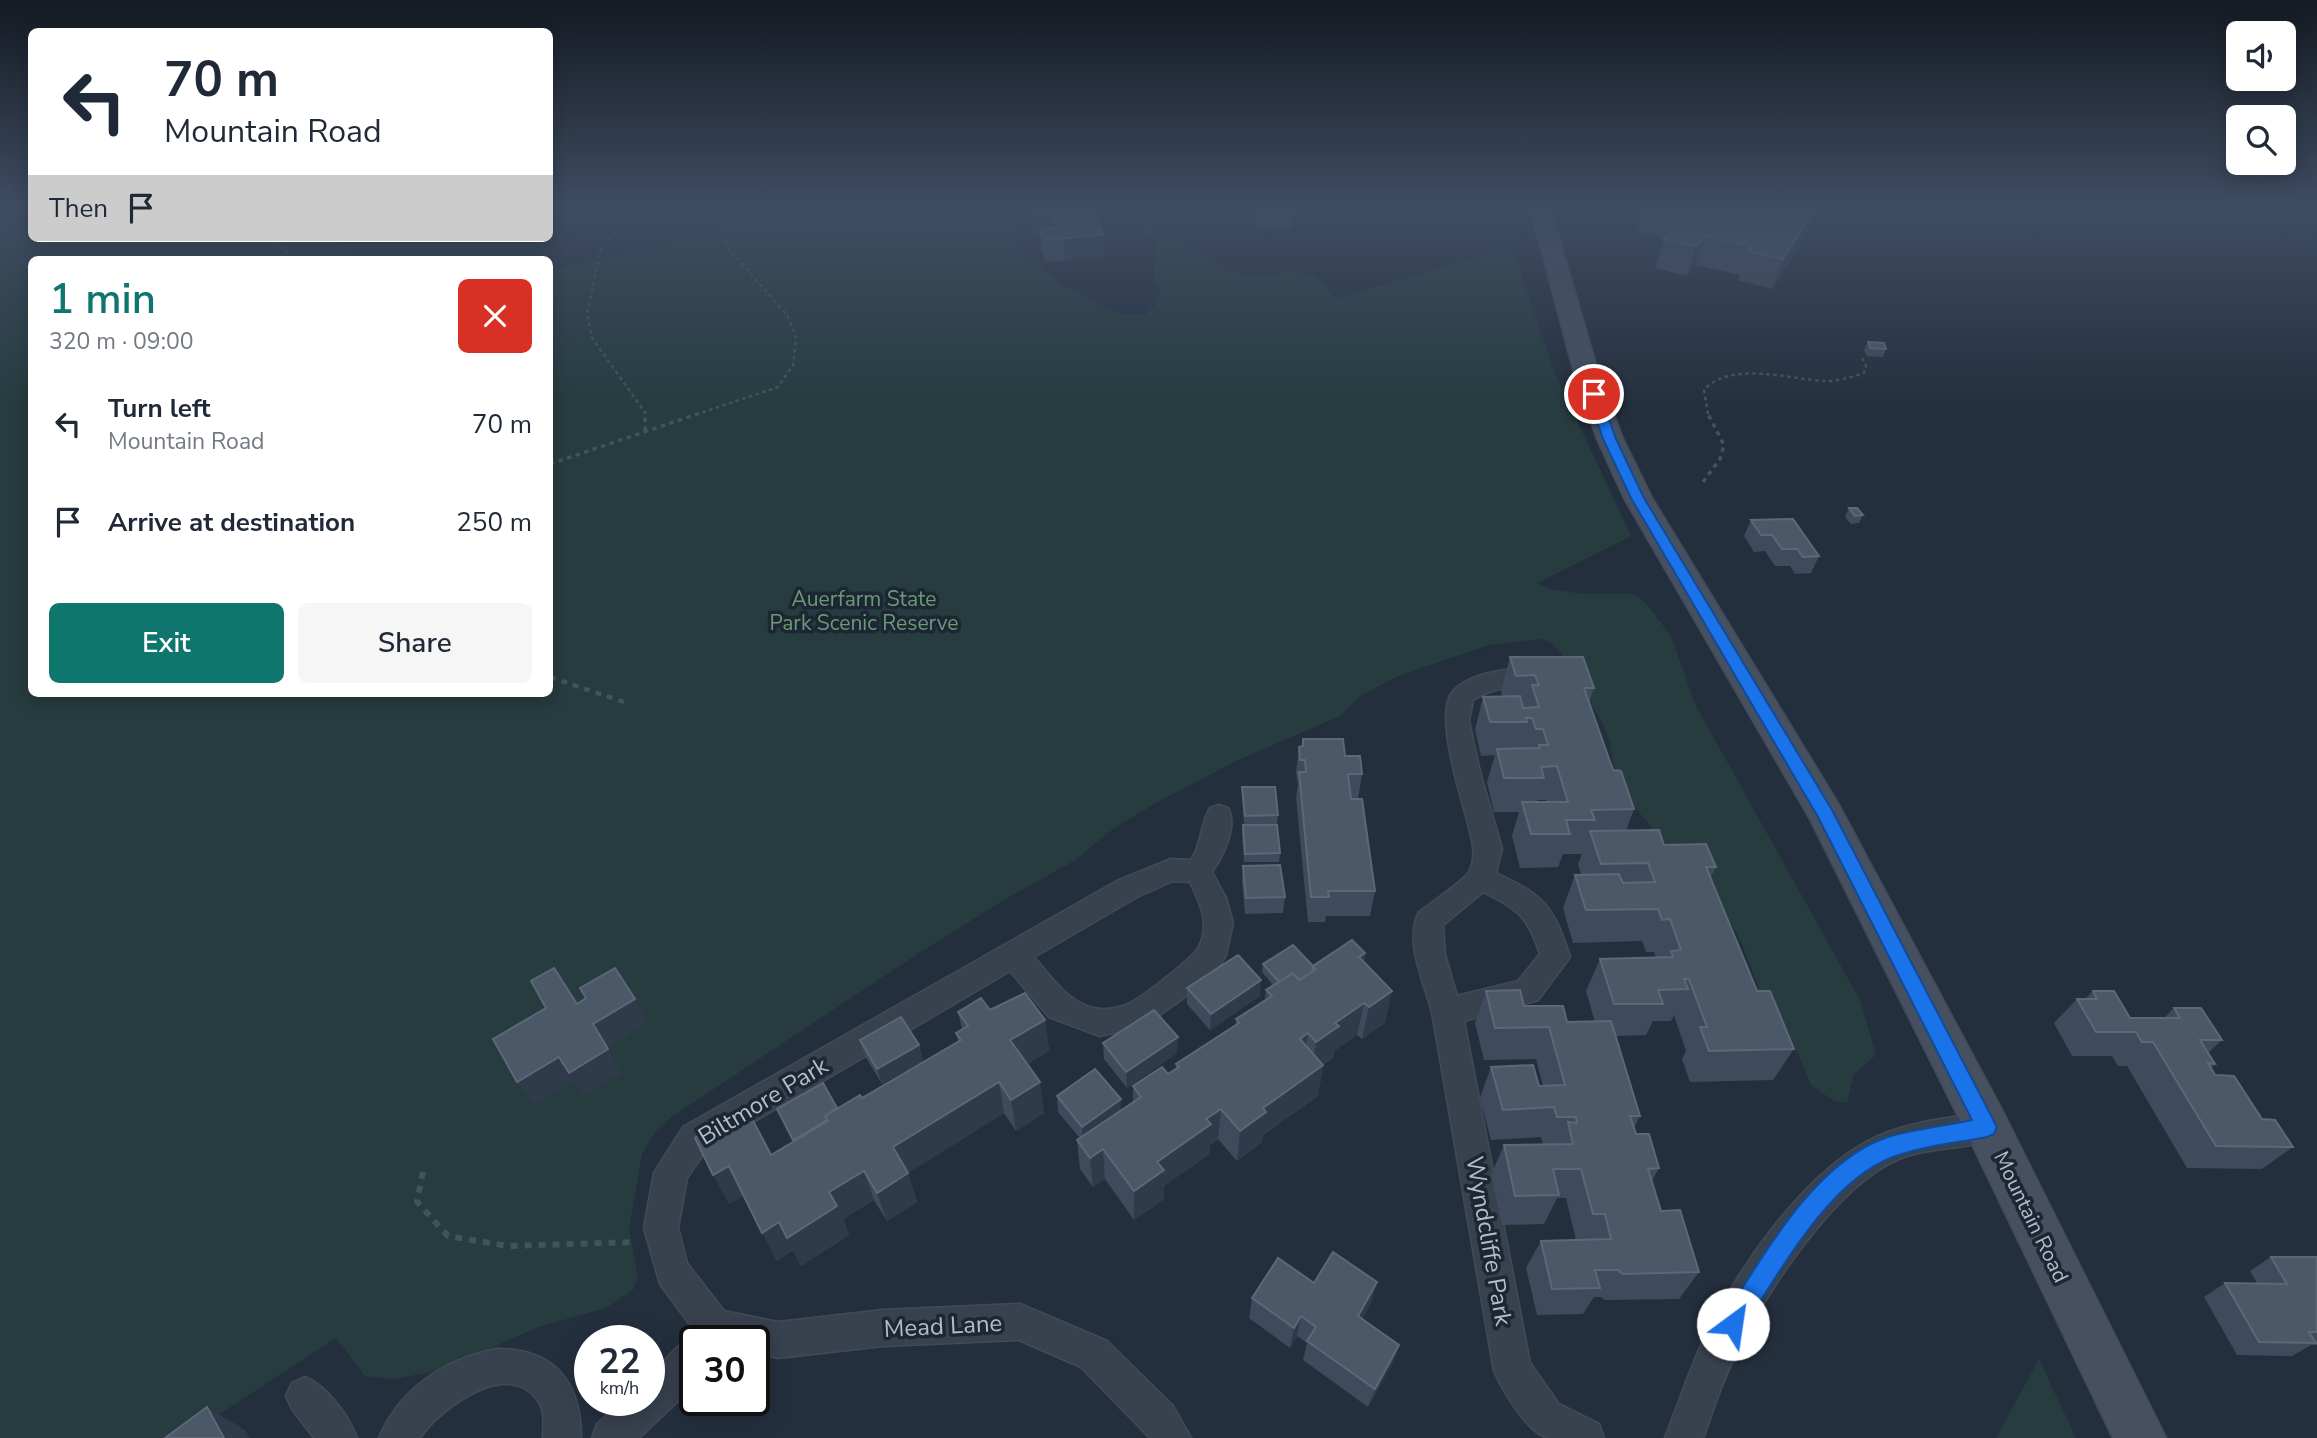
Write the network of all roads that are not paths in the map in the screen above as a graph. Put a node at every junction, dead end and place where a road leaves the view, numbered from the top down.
1 (1559, 274) edge
2 (1544, 676) edge
3 (1219, 815) dead end
4 (1198, 871) junction
5 (1481, 878) junction
6 (1015, 956) junction
7 (1447, 1012) junction
8 (1987, 1127) junction
9 (697, 1325) edge
10 (770, 1340) edge
11 (679, 1374) edge
12 (305, 1396) dead end
13 (338, 1438) edge
14 (398, 1438) edge
15 (562, 1438) edge
16 (611, 1438) edge
17 (1172, 1438) edge
18 (1585, 1438) edge
19 (1684, 1438) edge
20 (2140, 1438) edge

1 - 8 main road, Mountain Road
2 - 5 street
3 - 4 street
4 - 6 street, Biltmore Park
4 - 6 street
5 - 7 street, Wyndcliffe Park
5 - 7 street
6 - 9 street, Biltmore Park
7 - 18 street, Wyndcliffe Park
8 - 19 street
8 - 20 main road, Mountain Road
10 - 17 street, Mead Lane
11 - 16 street
12 - 13 street
14 - 15 street

